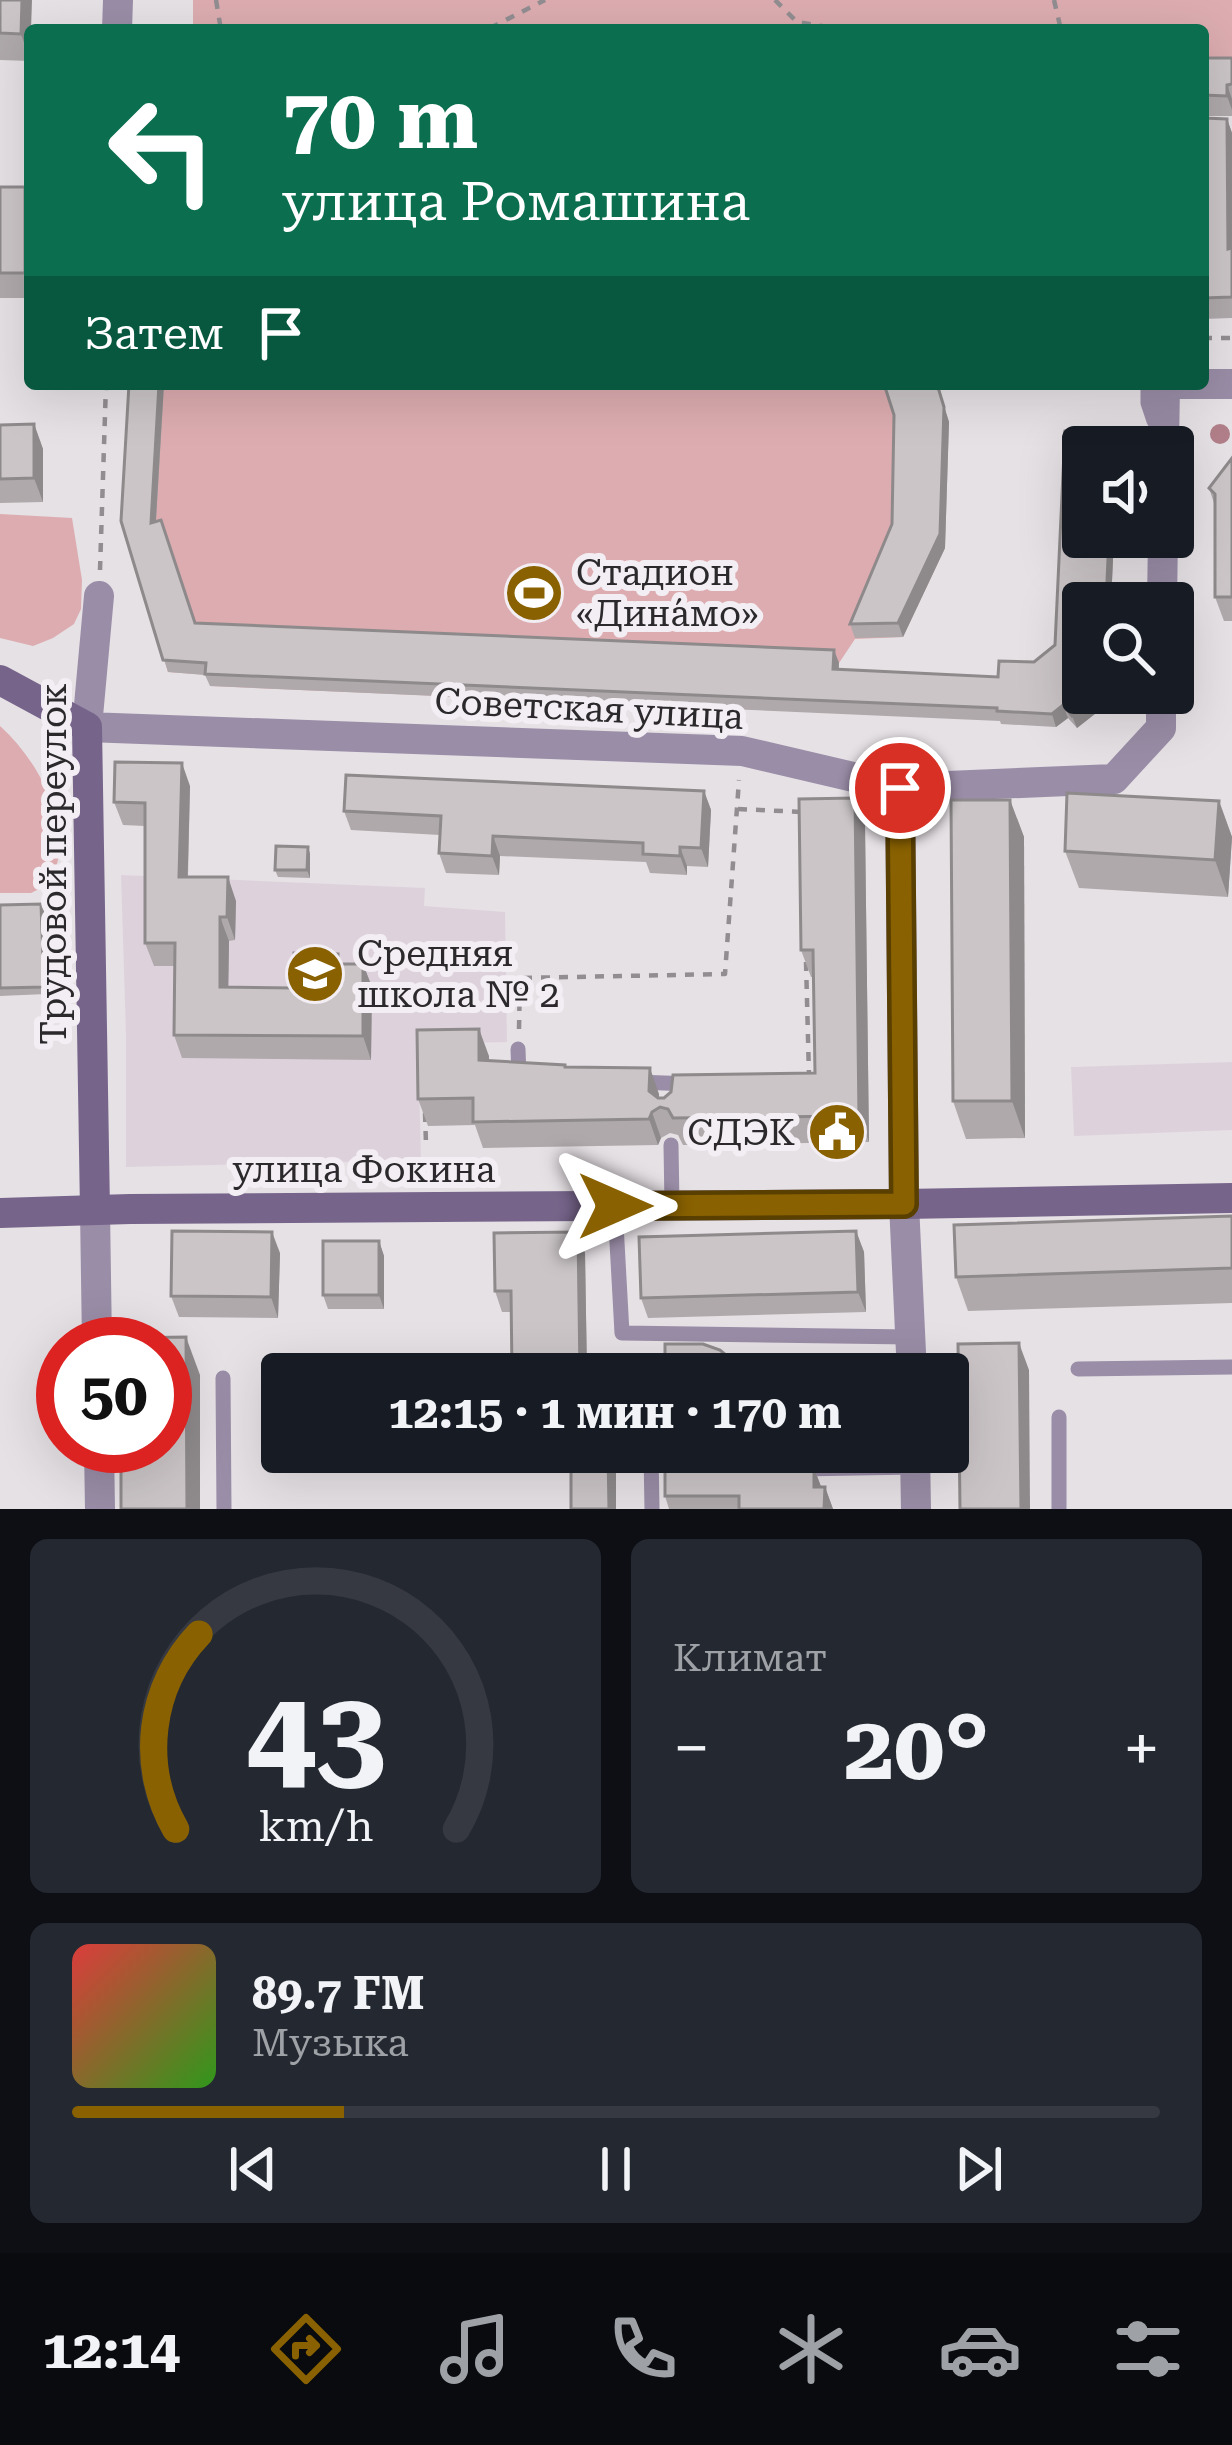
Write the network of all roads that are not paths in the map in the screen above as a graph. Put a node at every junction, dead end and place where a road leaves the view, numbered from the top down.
1 (1148, 390) edge
2 (1165, 390) edge
3 (1156, 426) edge
4 (1164, 426) edge
5 (99, 596) road end
6 (0, 680) edge
7 (1161, 714) edge
8 (87, 727) junction
9 (900, 788) junction
10 (518, 1049) road end
11 (541, 1078) edge
12 (628, 1082) edge
13 (717, 1084) edge
14 (670, 1145) edge
15 (1232, 1198) edge
16 (904, 1204) junction
17 (672, 1205) junction
18 (615, 1206) junction
19 (94, 1210) junction
20 (0, 1213) edge
21 (96, 1317) edge
22 (910, 1337) junction
23 (910, 1353) edge
24 (1232, 1367) edge
25 (1078, 1369) dead end
26 (223, 1378) dead end
27 (1059, 1418) dead end
28 (99, 1473) edge
29 (651, 1473) edge
30 (916, 1473) edge
31 (100, 1509) edge
32 (224, 1509) edge
33 (652, 1509) edge
34 (916, 1509) edge
35 (1060, 1509) edge

1 - 3 lane
2 - 4 street
5 - 8 street, Трудовой переулок
6 - 8 main road, Советская улица
7 - 9 street, Советская улица
8 - 9 street, Советская улица
8 - 19 main road, Трудовой переулок
9 - 16 street
10 - 11 lane
12 - 13 lane
14 - 17 lane
15 - 16 main road, улица Фокина
16 - 17 main road, улица Фокина
16 - 22 street
17 - 18 main road, улица Фокина
18 - 19 main road, улица Фокина
18 - 22 lane
19 - 20 main road, улица Фокина
19 - 21 street, Трудовой переулок
22 - 23 street
24 - 25 lane
26 - 32 lane
27 - 35 lane
28 - 31 street
29 - 33 lane
30 - 34 street

